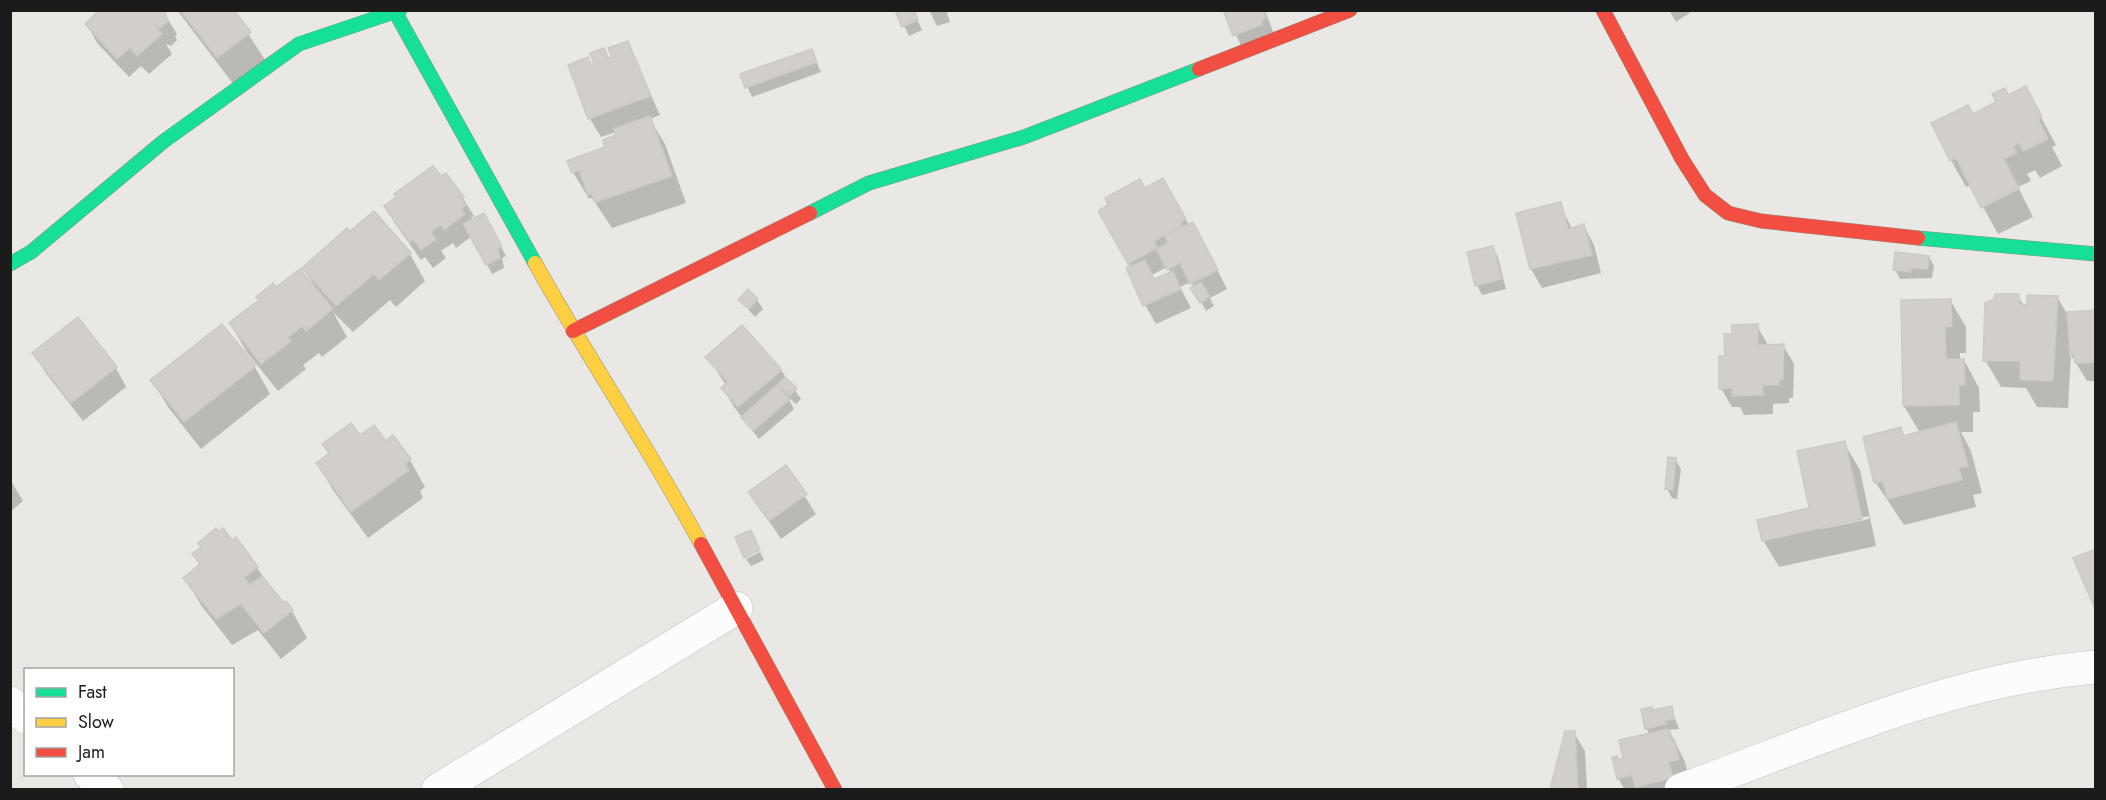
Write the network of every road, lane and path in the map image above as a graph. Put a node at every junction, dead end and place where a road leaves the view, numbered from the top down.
1 (1350, 10) edge
2 (1603, 10) edge
3 (396, 11) edge
4 (2096, 254) edge
5 (10, 264) edge
6 (573, 331) junction
7 (736, 608) junction
8 (2096, 667) edge
9 (10, 703) edge
10 (24, 715) edge
11 (92, 776) edge
12 (107, 789) edge
13 (438, 789) edge
14 (835, 789) edge
15 (1680, 789) edge

1 - 6 street
2 - 4 street
3 - 5 street
3 - 6 street
6 - 7 street
7 - 13 street
7 - 14 street
8 - 15 street
9 - 10 street
11 - 12 street

